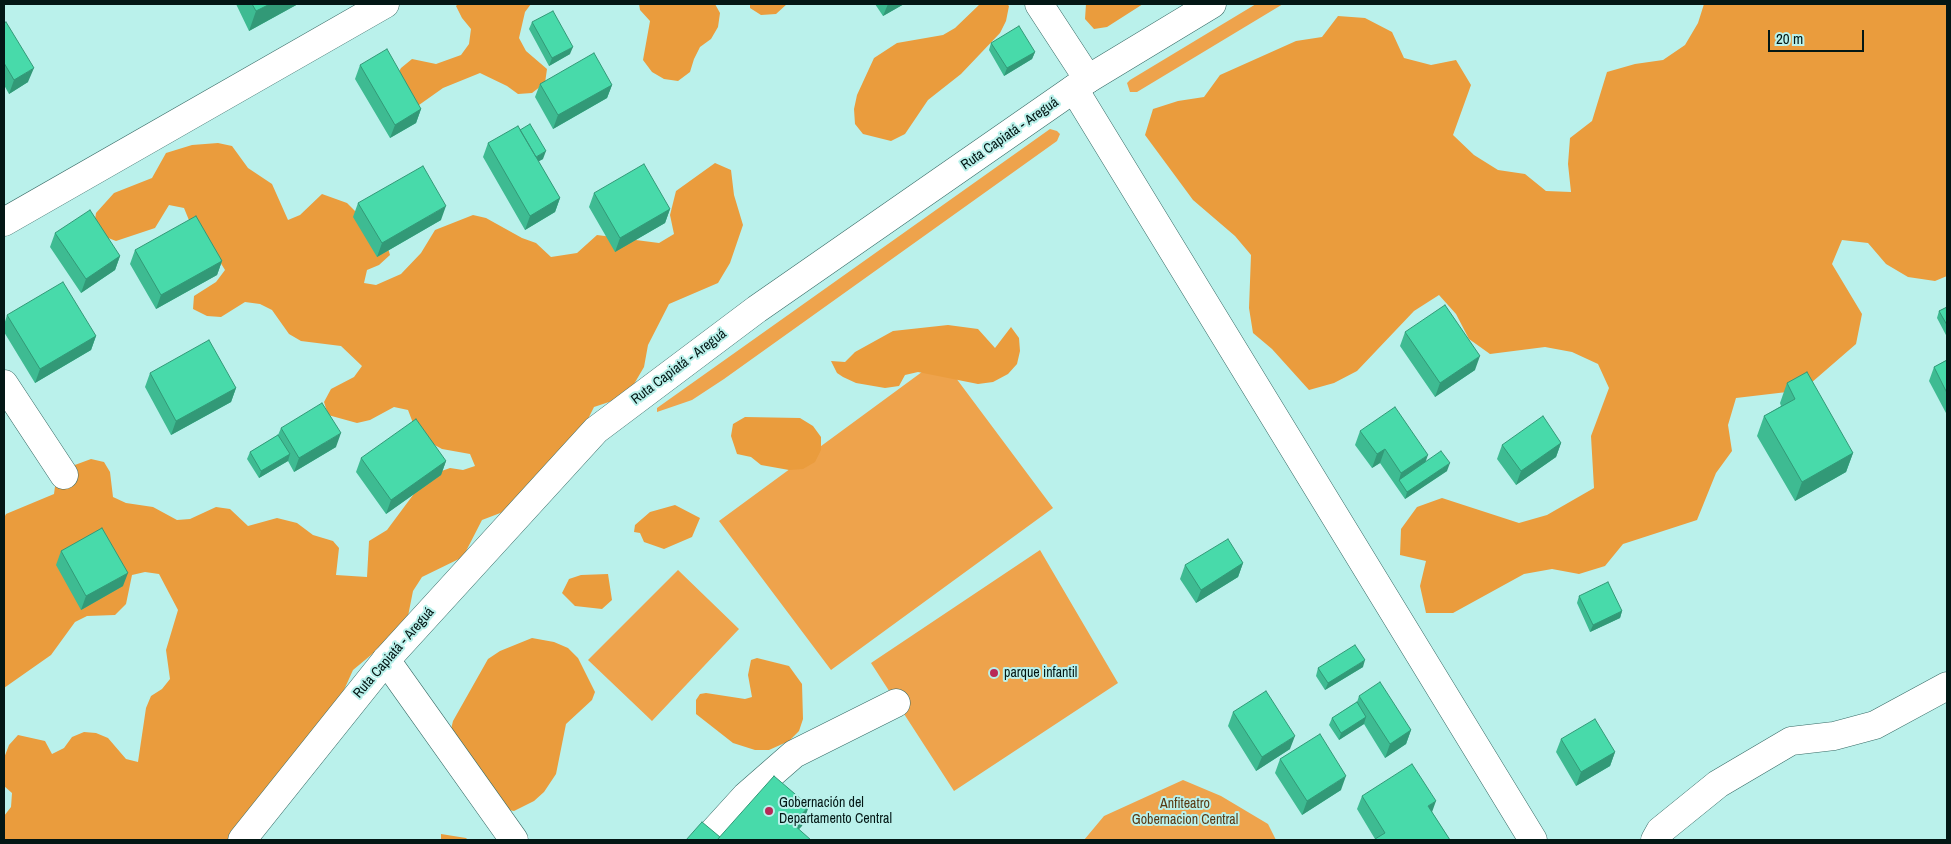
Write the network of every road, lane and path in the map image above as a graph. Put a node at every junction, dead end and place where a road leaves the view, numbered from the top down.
1 (385, 4) edge
2 (1039, 4) edge
3 (1212, 4) edge
4 (1081, 84) junction
5 (4, 222) edge
6 (4, 384) edge
7 (64, 475) dead end
8 (386, 660) junction
9 (1947, 686) edge
10 (896, 703) dead end
11 (242, 840) edge
12 (514, 840) edge
13 (706, 840) edge
14 (1533, 840) edge
15 (1655, 840) edge

1 - 5 street
2 - 4 street
3 - 4 street, Ruta Capiatá - Areguá
4 - 8 street, Ruta Capiatá - Areguá
4 - 14 street
6 - 7 street
8 - 11 street, Ruta Capiatá - Areguá
8 - 12 street
9 - 15 street
10 - 13 street

